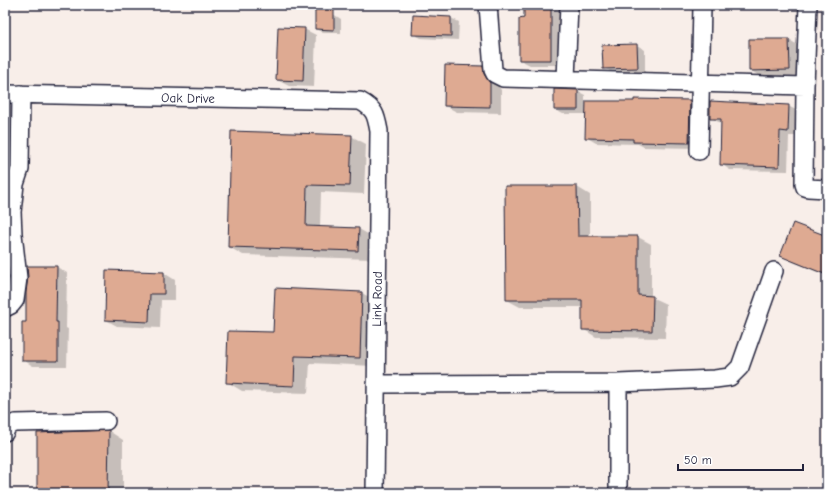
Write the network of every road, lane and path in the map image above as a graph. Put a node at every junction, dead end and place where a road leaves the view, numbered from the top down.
1 (488, 5) edge
2 (569, 5) edge
3 (702, 5) edge
4 (808, 5) edge
5 (566, 79) junction
6 (700, 84) junction
7 (805, 86) junction
8 (13, 94) edge
9 (370, 107) joint
10 (699, 151) dead end
11 (827, 189) edge
12 (9, 234) edge
13 (774, 271) dead end
14 (5, 308) edge
15 (618, 383) junction
16 (376, 384) junction
17 (106, 421) dead end
18 (5, 432) edge
19 (375, 493) edge
20 (618, 493) edge

1 - 5 street
2 - 5 street
3 - 6 street
4 - 7 street
5 - 6 street
6 - 7 street
6 - 10 street
7 - 11 street
8 - 9 street, Oak Drive
8 - 12 street
9 - 16 street, Link Road
12 - 14 street
13 - 15 street
15 - 16 street
15 - 20 street
16 - 19 street, Link Road
17 - 18 street

